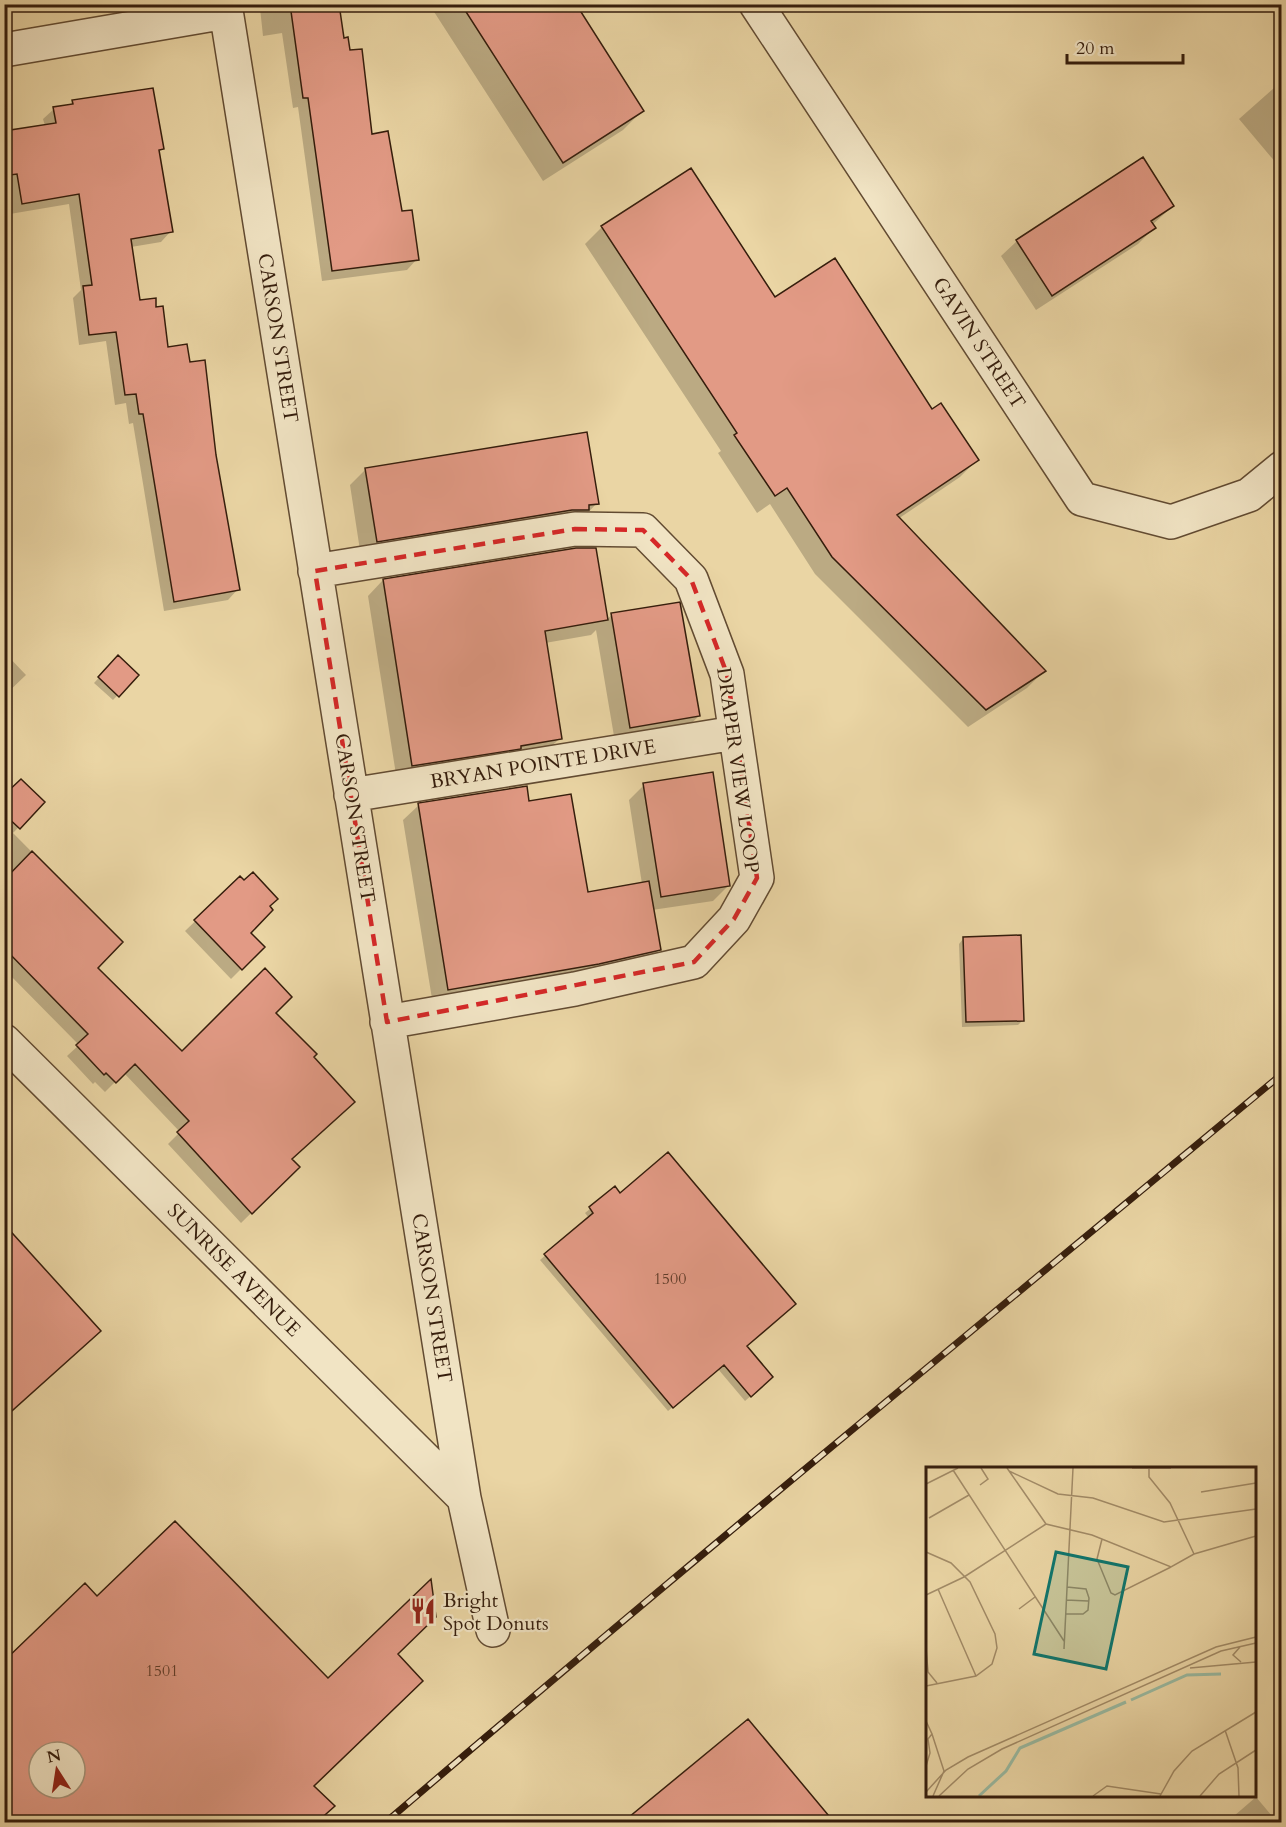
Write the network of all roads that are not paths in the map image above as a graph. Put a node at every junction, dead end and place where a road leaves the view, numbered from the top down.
1 (756, 4) edge
2 (225, 8) edge
3 (4, 50) edge
4 (1281, 468) edge
5 (315, 571) junction
6 (735, 734) junction
7 (351, 795) junction
8 (387, 1022) junction
9 (4, 1041) edge
10 (464, 1498) junction
11 (493, 1630) dead end

1 - 4 street, GAVIN STREET
2 - 3 street
2 - 5 street, CARSON STREET
5 - 6 street, DRAPER VIEW LOOP
5 - 7 street, CARSON STREET
6 - 7 street, BRYAN POINTE DRIVE
6 - 8 street, DRAPER VIEW LOOP
7 - 8 street, CARSON STREET
8 - 10 street, CARSON STREET
9 - 10 street, SUNRISE AVENUE
10 - 11 street, CARSON STREET

